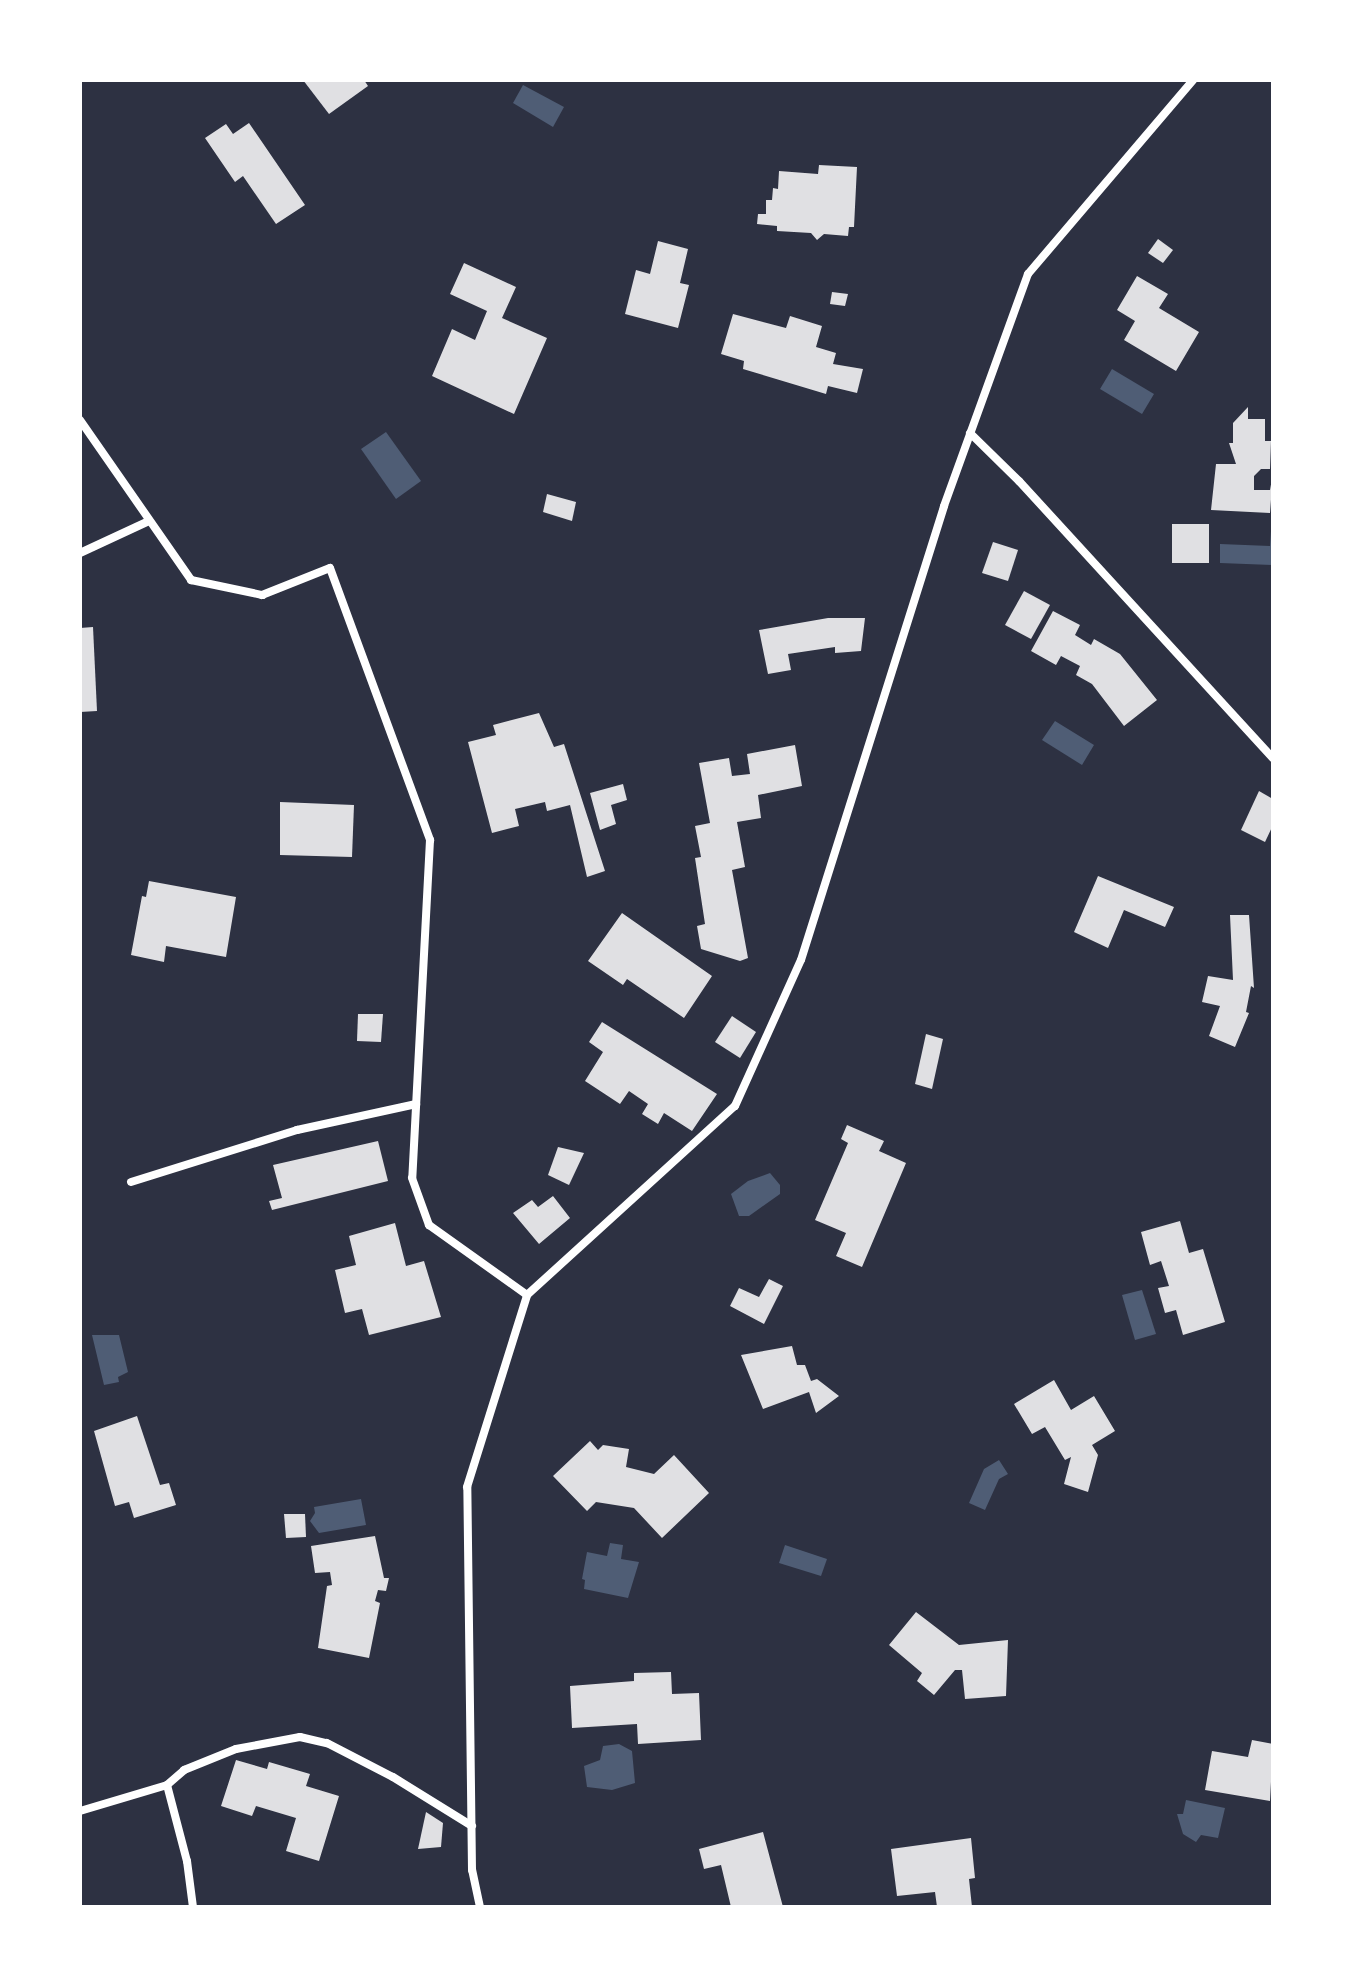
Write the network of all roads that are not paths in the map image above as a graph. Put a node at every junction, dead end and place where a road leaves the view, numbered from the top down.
1 (1193, 80) edge
2 (80, 420) edge
3 (970, 433) junction
4 (149, 521) junction
5 (80, 553) edge
6 (1273, 758) edge
7 (416, 1104) junction
8 (131, 1182) dead end
9 (527, 1295) junction
10 (167, 1785) junction
11 (80, 1811) edge
12 (472, 1826) junction
13 (193, 1907) edge
14 (480, 1907) edge

1 - 3 street
2 - 4 street
3 - 6 street
3 - 9 street
4 - 5 street
4 - 7 street
7 - 8 street
7 - 9 street
9 - 12 street
10 - 11 street
10 - 12 street
10 - 13 street
12 - 14 street

